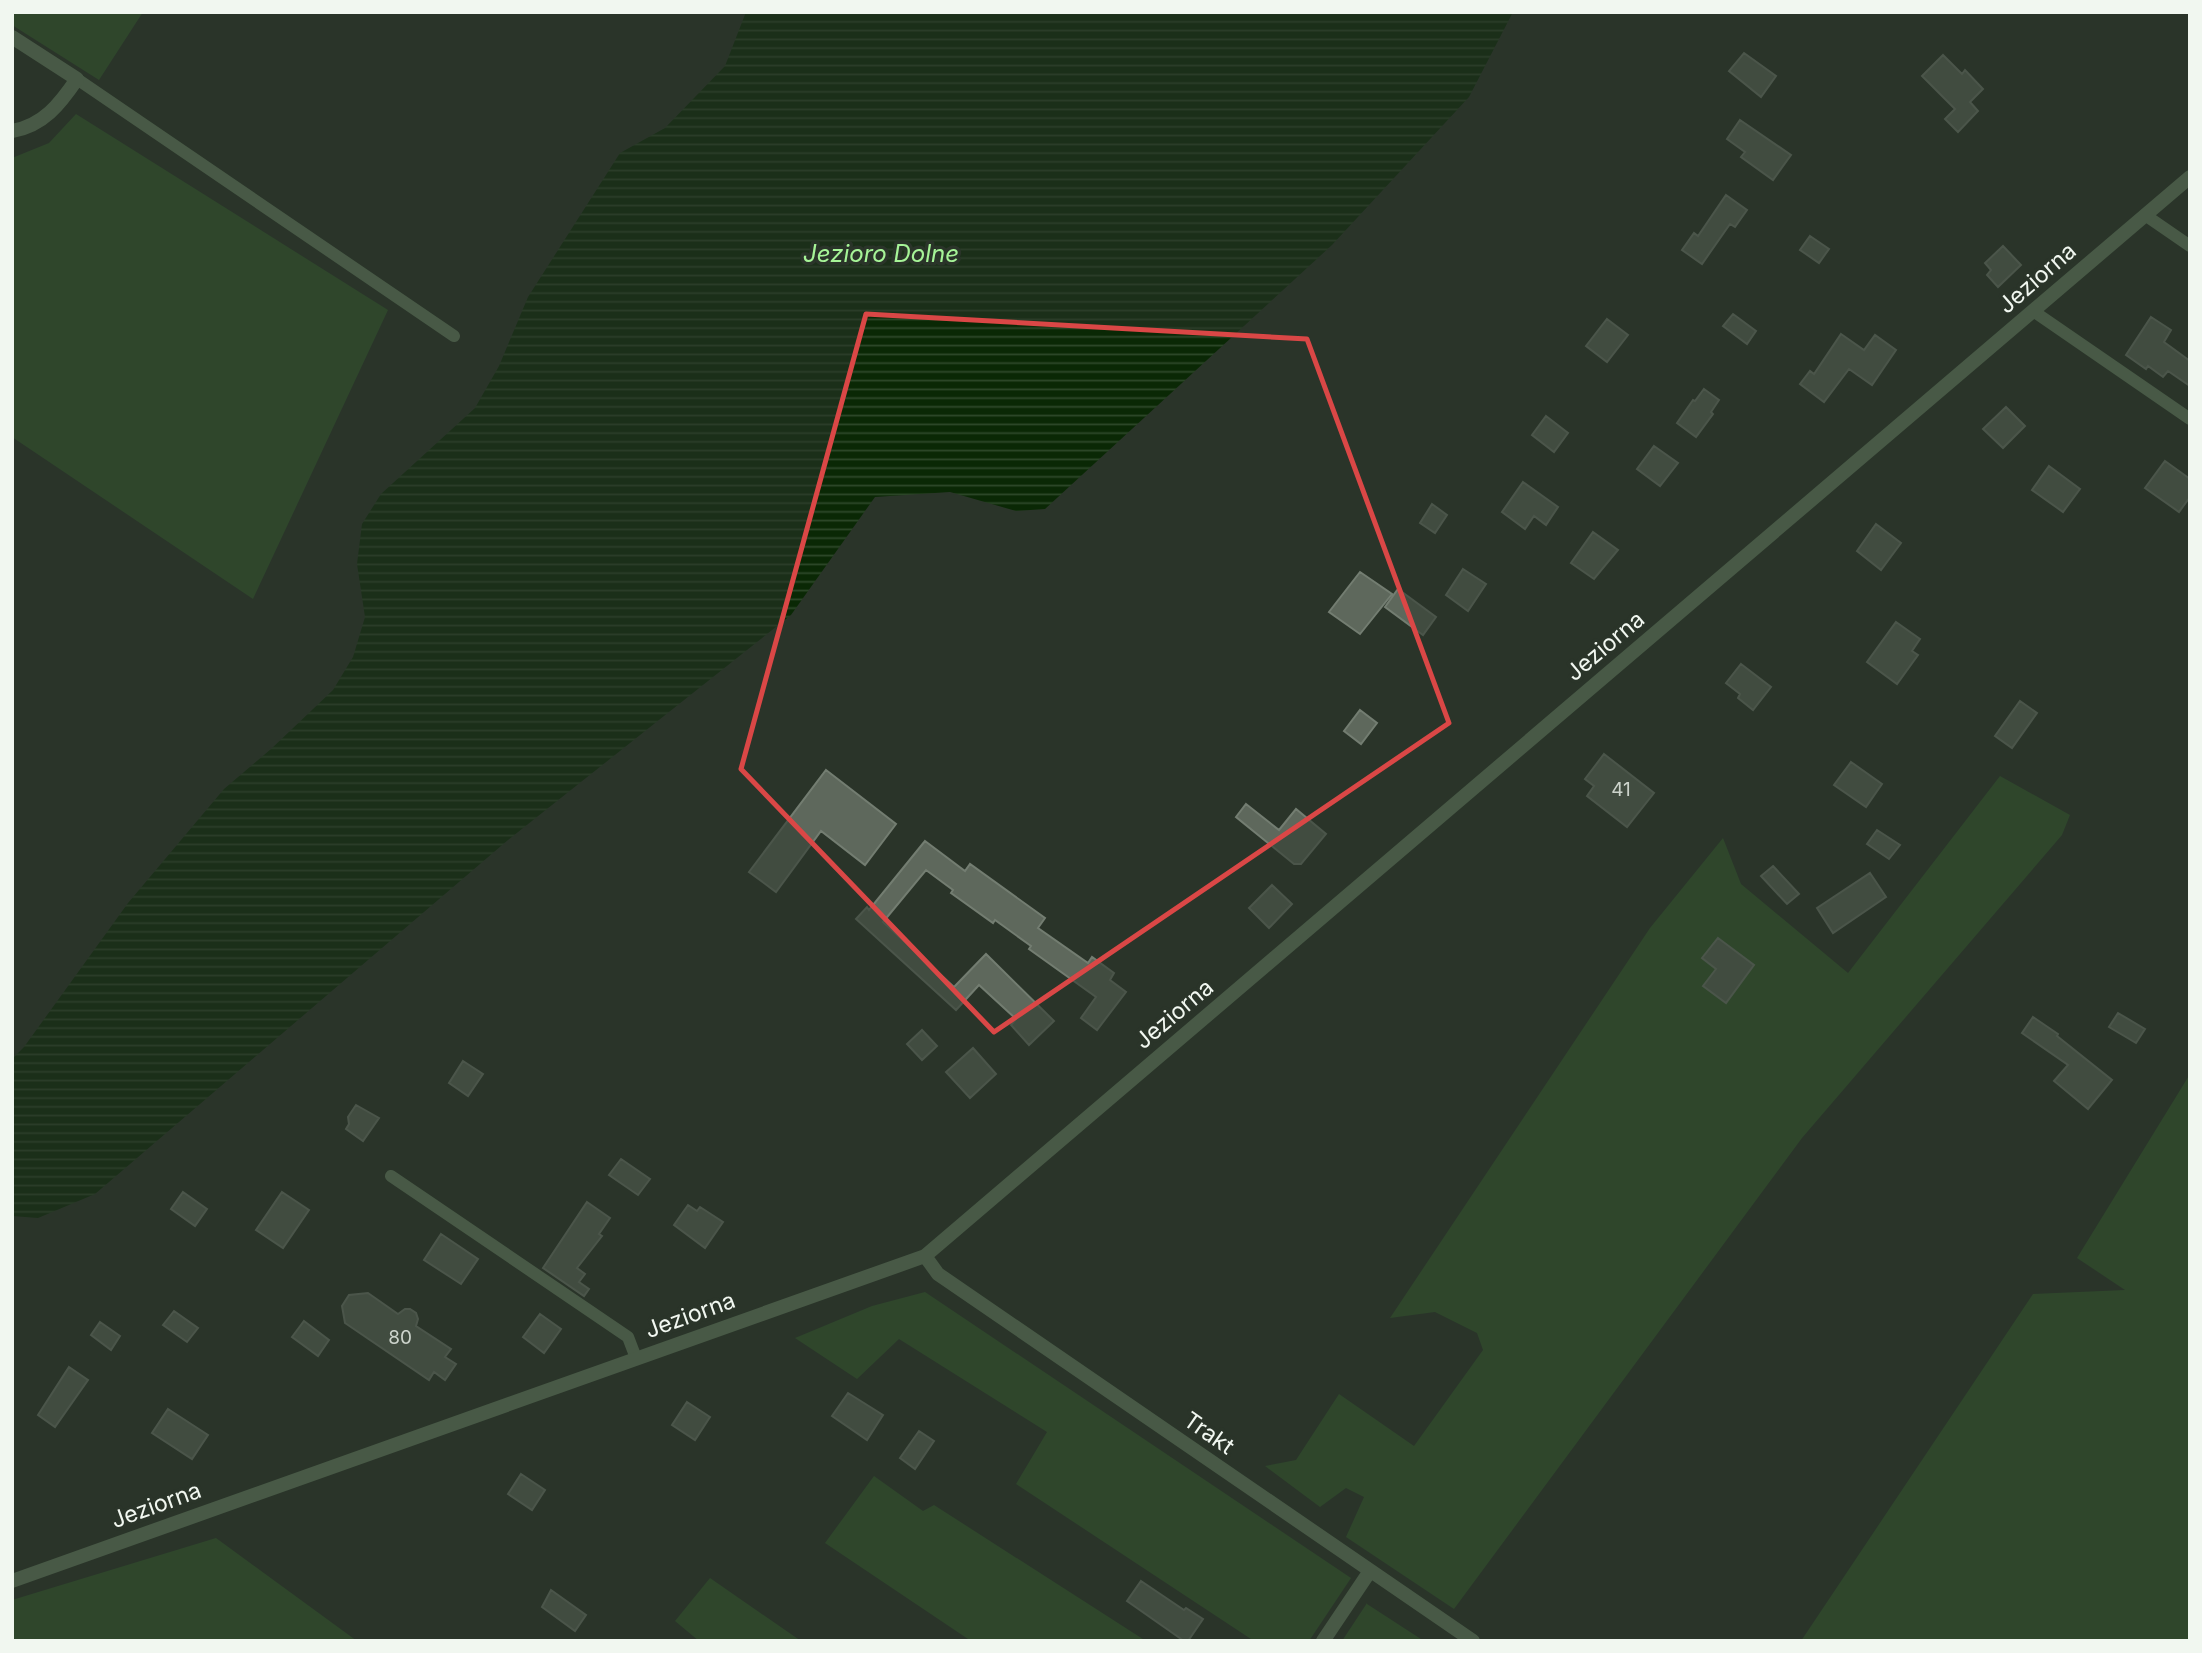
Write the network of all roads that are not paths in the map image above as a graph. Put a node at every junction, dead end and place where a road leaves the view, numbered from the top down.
1 (12, 37) edge
2 (77, 79) junction
3 (12, 131) edge
4 (2190, 177) edge
5 (2145, 215) junction
6 (2190, 246) edge
7 (2033, 311) junction
8 (454, 336) dead end
9 (2190, 419) edge
10 (391, 1176) dead end
11 (925, 1256) junction
12 (636, 1358) junction
13 (1370, 1572) junction
14 (12, 1581) edge
15 (1323, 1641) edge
16 (1473, 1641) edge

1 - 2 street
2 - 3 street
2 - 8 lane
4 - 5 street, Jeziorna
5 - 6 lane
5 - 7 street, Jeziorna
7 - 9 lane
7 - 11 street, Jeziorna
10 - 12 lane
11 - 12 street, Jeziorna
11 - 13 street, Trakt
12 - 14 street, Jeziorna
13 - 15 street
13 - 16 street, Trakt

